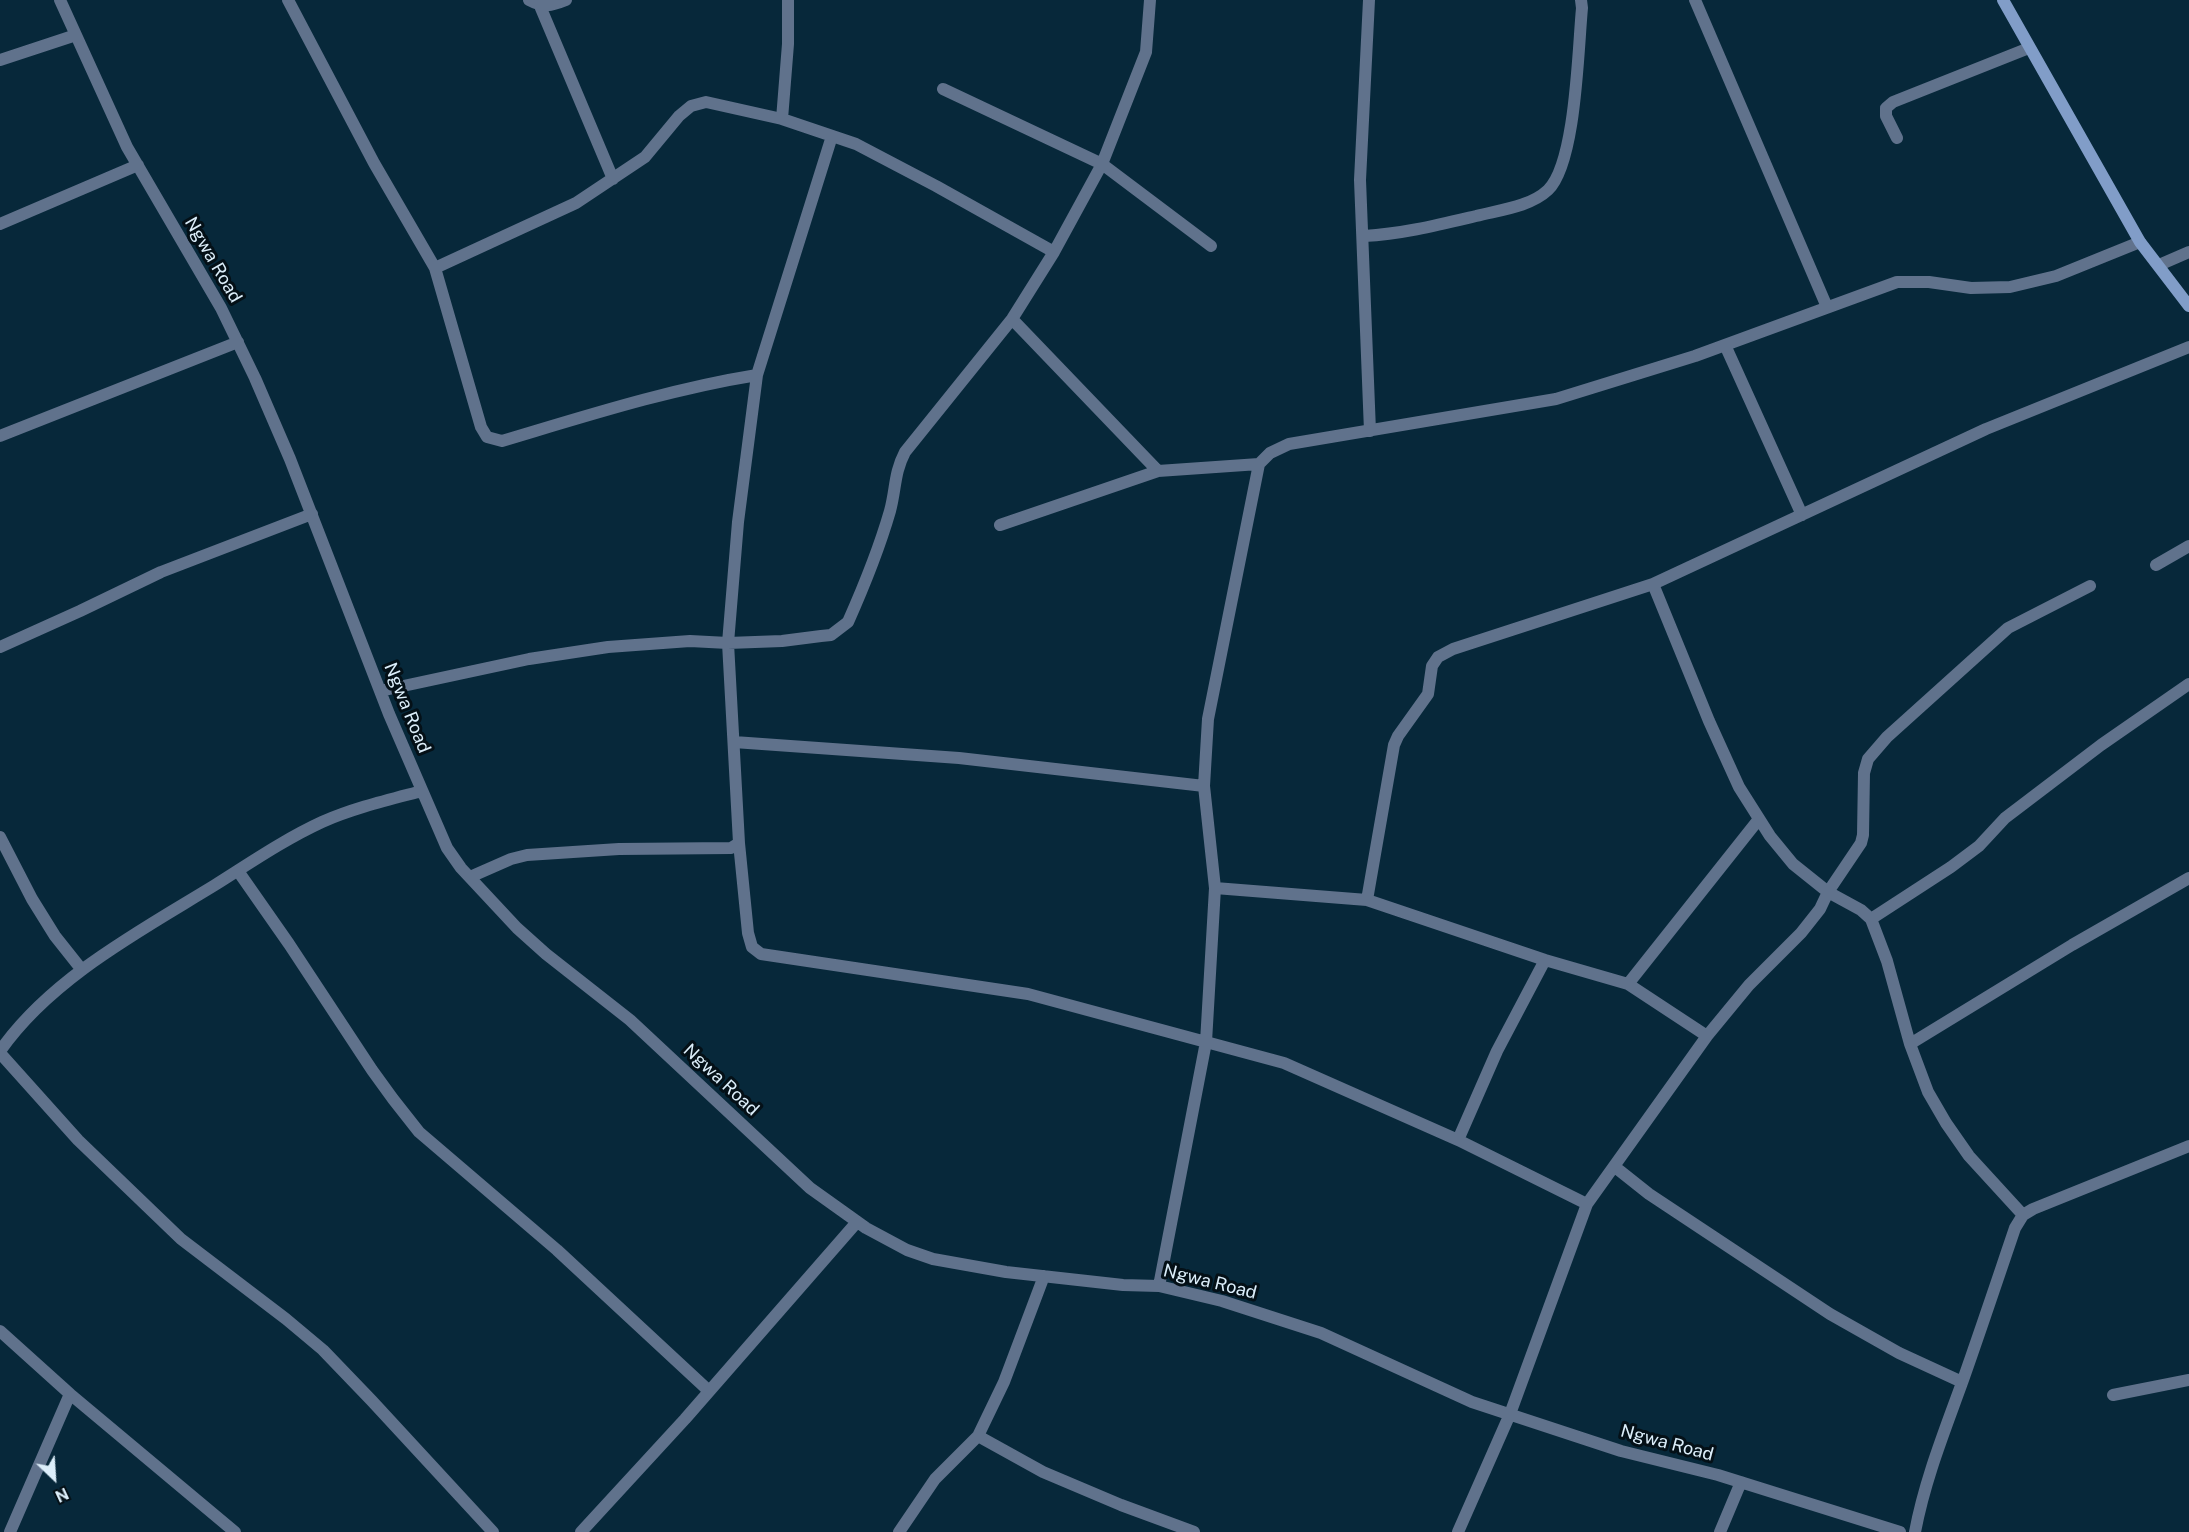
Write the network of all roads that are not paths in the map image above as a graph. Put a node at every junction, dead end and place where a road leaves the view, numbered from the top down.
1 (60, 0) edge
2 (288, 0) edge
3 (566, 0) edge
4 (788, 0) edge
5 (1150, 0) edge
6 (1369, 0) edge
7 (1581, 0) edge
8 (1695, 0) edge
9 (2003, 0) edge
10 (534, 3) edge
11 (76, 35) junction
12 (2029, 48) junction
13 (0, 60) edge
14 (943, 89) dead end
15 (782, 119) junction
16 (832, 136) junction
17 (1898, 138) dead end
18 (1102, 164) junction
19 (138, 165) junction
20 (613, 179) junction
21 (0, 224) edge
22 (1364, 236) junction
23 (2140, 242) junction
24 (1211, 246) dead end
25 (1054, 252) junction
26 (2189, 252) edge
27 (2159, 265) junction
28 (435, 268) junction
29 (2189, 306) edge
30 (1827, 307) junction
31 (1012, 319) junction
32 (238, 342) junction
33 (1725, 345) junction
34 (2189, 347) edge
35 (757, 375) junction
36 (1370, 431) junction
37 (0, 436) edge
38 (1259, 464) junction
39 (1158, 471) junction
40 (312, 514) junction
41 (1802, 515) junction
42 (1000, 525) dead end
43 (2189, 546) edge
44 (2156, 565) dead end
45 (1653, 584) junction
46 (2090, 586) dead end
47 (728, 643) junction
48 (0, 647) edge
49 (2189, 684) edge
50 (380, 691) junction
51 (734, 742) junction
52 (1204, 786) junction
53 (422, 791) junction
54 (1759, 819) junction
55 (0, 837) edge
56 (739, 843) junction
57 (238, 871) junction
58 (470, 877) junction
59 (2189, 878) edge
60 (1215, 888) junction
61 (1828, 892) junction
62 (1367, 900) junction
63 (1871, 919) junction
64 (1545, 960) junction
65 (82, 970) junction
66 (1628, 984) junction
67 (1707, 1036) junction
68 (1206, 1042) junction
69 (1910, 1044) junction
70 (0, 1052) edge
71 (1458, 1140) junction
72 (2189, 1146) edge
73 (1615, 1167) junction
74 (1587, 1204) junction
75 (2023, 1215) junction
76 (857, 1222) junction
77 (1044, 1276) junction
78 (1159, 1286) junction
79 (0, 1331) edge
80 (2189, 1380) edge
81 (1962, 1382) junction
82 (709, 1391) junction
83 (70, 1394) junction
84 (2113, 1395) dead end
85 (1510, 1414) junction
86 (978, 1436) junction
87 (1741, 1482) junction
88 (10, 1532) edge
89 (235, 1532) edge
90 (494, 1532) edge
91 (581, 1532) edge
92 (899, 1532) edge
93 (1194, 1532) edge
94 (1458, 1532) edge
95 (1720, 1532) edge
96 (1900, 1532) edge
97 (1915, 1532) edge

1 - 11 street, Ngwa Road
2 - 28 street
3 - 10 street
4 - 15 street
5 - 18 street
6 - 22 street
7 - 22 street
8 - 30 street
9 - 12 street
10 - 20 street
11 - 13 street
11 - 19 street, Ngwa Road
12 - 17 street
12 - 23 street
14 - 18 street
15 - 16 street
15 - 20 street
16 - 25 street
16 - 35 street
18 - 24 street
18 - 25 street
19 - 21 street
19 - 32 street, Ngwa Road
20 - 28 street
22 - 36 street
23 - 27 street
23 - 30 street
25 - 31 street
26 - 27 street
27 - 29 street
28 - 35 street
30 - 33 street
31 - 39 street
31 - 47 street
32 - 37 street
32 - 40 street, Ngwa Road
33 - 36 street
33 - 41 street
34 - 41 street
35 - 47 street
36 - 38 street
38 - 39 street
38 - 52 street
39 - 42 street
40 - 48 street
40 - 50 street, Ngwa Road
41 - 45 street
43 - 44 street
45 - 54 street
45 - 62 street
46 - 61 street
47 - 50 street
47 - 51 street
49 - 63 street
50 - 53 street, Ngwa Road
51 - 52 street
51 - 56 street
52 - 60 street
53 - 57 street
53 - 58 street, Ngwa Road
54 - 61 street
54 - 66 street
55 - 65 street
56 - 58 street
56 - 68 street
57 - 65 street
57 - 82 street
58 - 76 street, Ngwa Road
59 - 69 street
60 - 62 street
60 - 68 street
61 - 63 street
61 - 67 street
62 - 64 street
63 - 69 street
64 - 66 street
64 - 71 street
65 - 70 street
66 - 67 street
67 - 73 street
68 - 71 street
68 - 78 street
69 - 75 street
70 - 90 street
71 - 74 street
72 - 75 street
73 - 74 street
73 - 81 street
74 - 85 street
75 - 81 street
76 - 77 street, Ngwa Road
76 - 82 street
77 - 78 street, Ngwa Road
77 - 86 street
78 - 85 street, Ngwa Road
79 - 83 street
80 - 84 street
81 - 97 street
82 - 91 street
83 - 88 street
83 - 89 street
85 - 87 street, Ngwa Road
85 - 94 street
86 - 92 street
86 - 93 street
87 - 95 street
87 - 96 street, Ngwa Road

